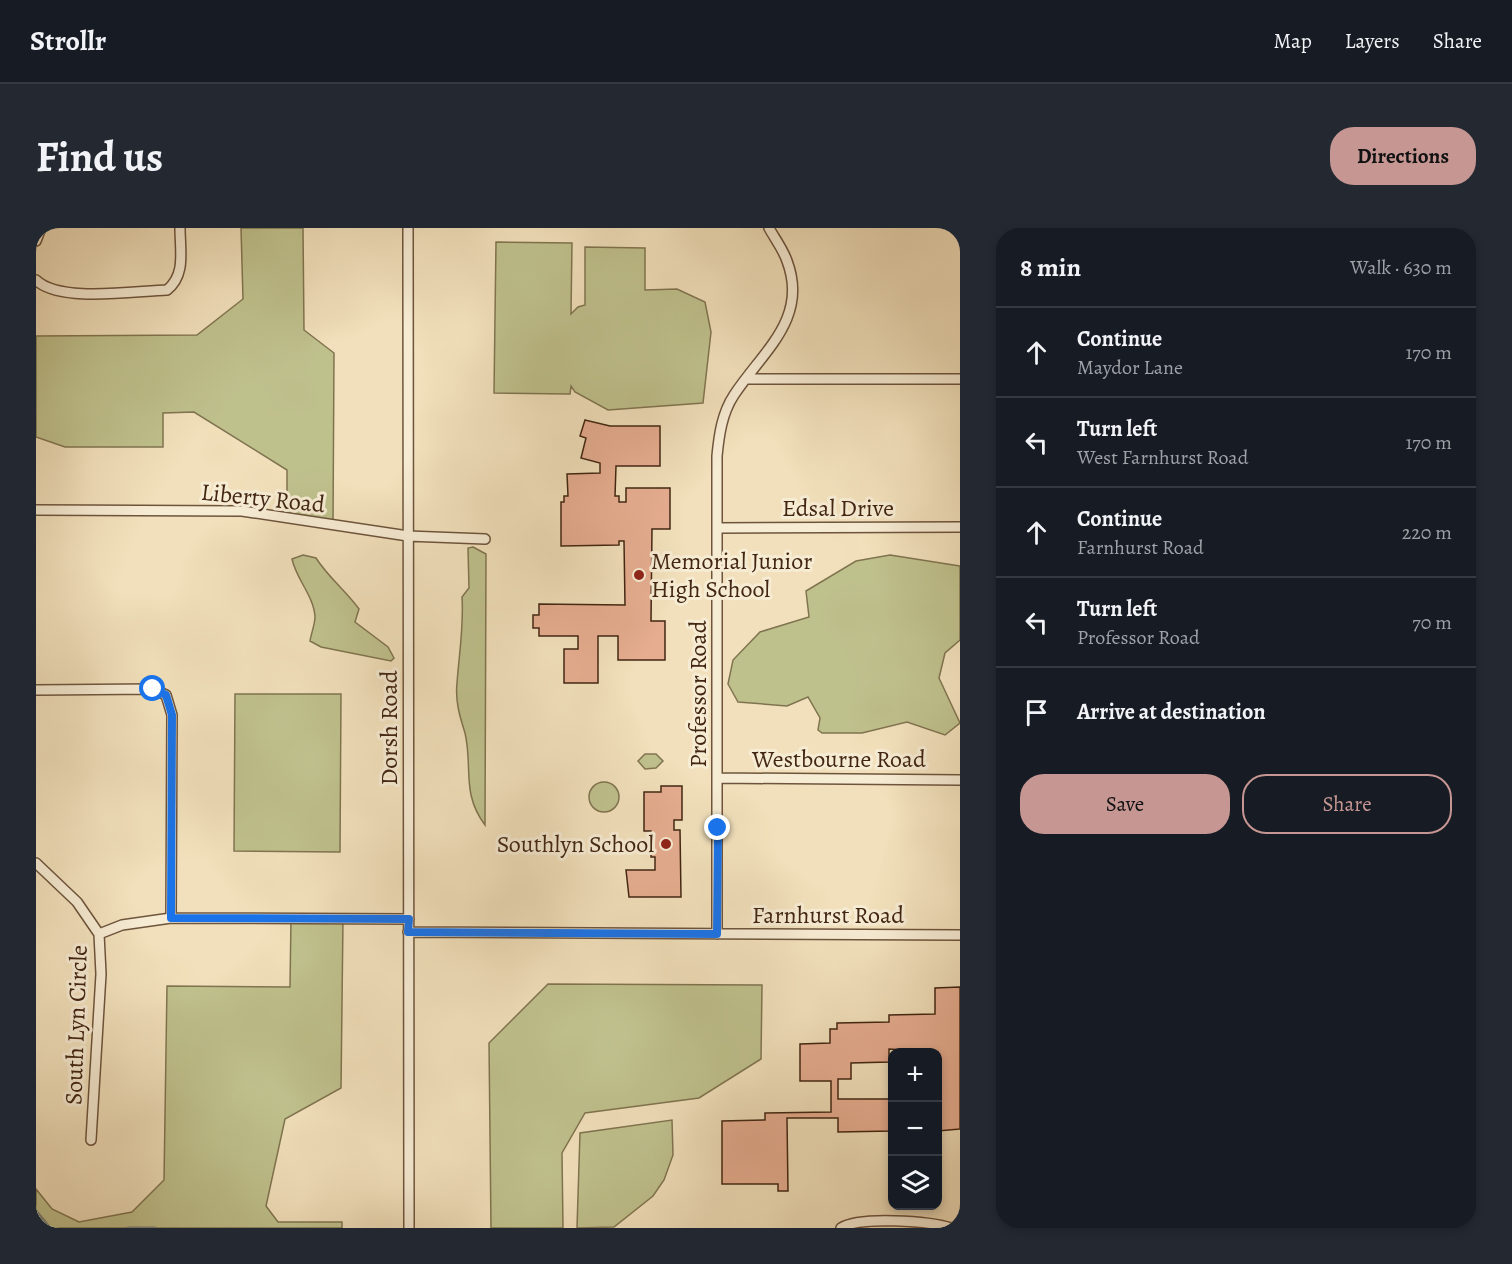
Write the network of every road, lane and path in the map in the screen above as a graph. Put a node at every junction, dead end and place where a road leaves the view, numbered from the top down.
1 (41, 228) edge
2 (180, 228) edge
3 (408, 228) edge
4 (769, 228) edge
5 (36, 241) edge
6 (36, 280) edge
7 (746, 379) junction
8 (960, 379) edge
9 (36, 510) edge
10 (960, 527) edge
11 (717, 528) junction
12 (408, 536) junction
13 (485, 539) dead end
14 (36, 690) edge
15 (718, 778) junction
16 (960, 780) edge
17 (36, 863) edge
18 (171, 918) junction
19 (409, 919) junction
20 (408, 932) junction
21 (99, 934) junction
22 (717, 934) junction
23 (960, 935) edge
24 (91, 1140) dead end
25 (409, 1228) edge
26 (841, 1228) edge
27 (951, 1228) edge

1 - 5 street
2 - 6 street
3 - 12 street, Dorsh Road
4 - 7 street, Professor Road
7 - 8 street
7 - 11 street, Professor Road
9 - 12 street, Liberty Road
10 - 11 street, Edsal Drive
11 - 15 street, Professor Road
12 - 13 street, Liberty Road
12 - 19 street, Dorsh Road
14 - 18 street
15 - 16 street, Westbourne Road
15 - 22 street, Professor Road
17 - 21 street, South Lyn Circle
18 - 19 street
18 - 21 street
19 - 20 street, Dorsh Road
20 - 22 street, Farnhurst Road
20 - 25 street, Dorsh Road
21 - 24 street, South Lyn Circle
22 - 23 street, Farnhurst Road
26 - 27 street

